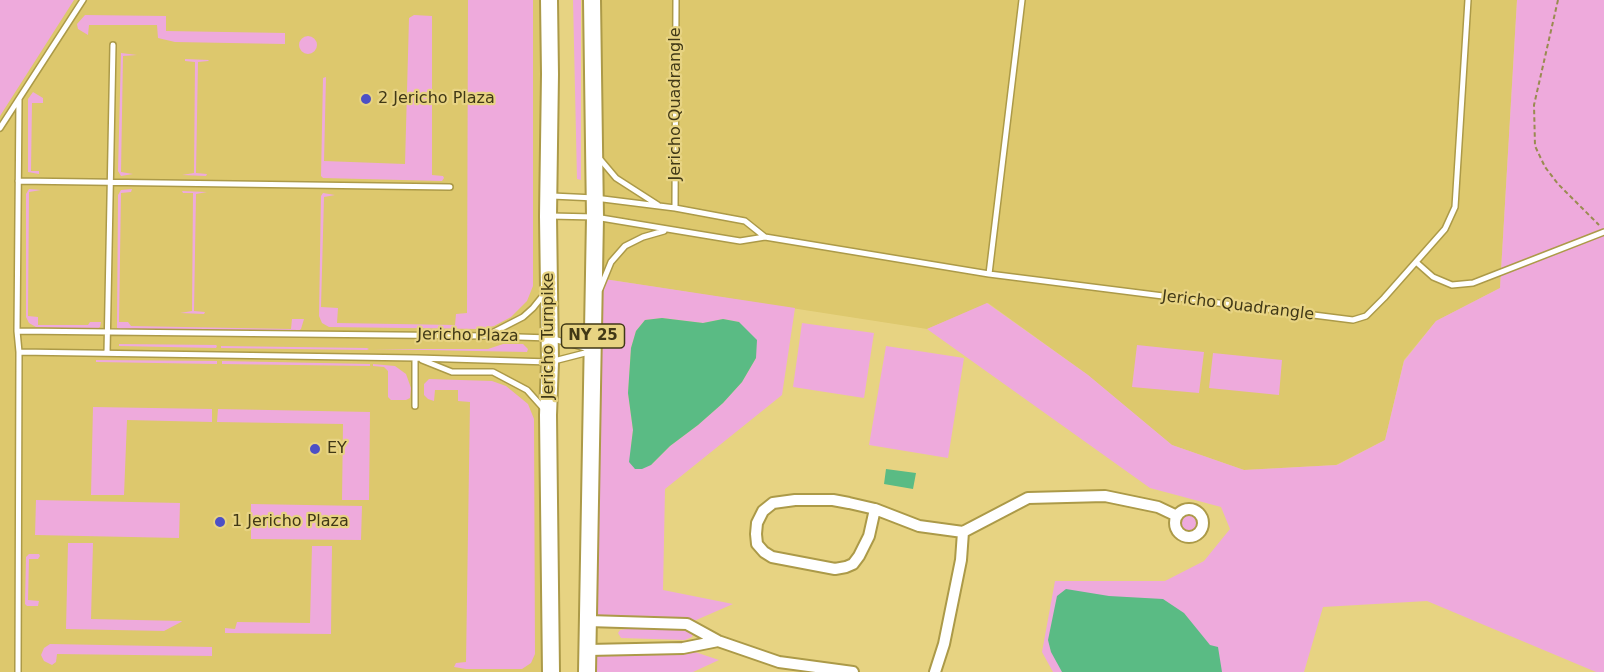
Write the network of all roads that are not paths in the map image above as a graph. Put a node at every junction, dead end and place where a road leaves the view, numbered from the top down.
1 (83, 0) edge
2 (549, 0) edge
3 (592, 0) edge
4 (676, 0) edge
5 (1022, 0) edge
6 (1468, 0) edge
7 (113, 45) dead end
8 (19, 99) junction
9 (0, 128) edge
10 (594, 150) junction
11 (18, 182) junction
12 (110, 183) junction
13 (450, 187) dead end
14 (549, 196) junction
15 (595, 198) junction
16 (660, 206) junction
17 (675, 208) junction
18 (548, 216) junction
19 (595, 217) junction
20 (670, 230) junction
21 (1604, 232) edge
22 (765, 237) junction
23 (1416, 262) junction
24 (988, 274) junction
25 (550, 284) junction
26 (594, 304) junction
27 (17, 331) junction
28 (107, 332) junction
29 (487, 336) junction
30 (550, 338) junction
31 (594, 351) junction
32 (19, 352) junction
33 (107, 353) junction
34 (416, 358) junction
35 (550, 362) junction
36 (416, 406) dead end
37 (548, 416) junction
38 (875, 509) junction
39 (1177, 516) dead end
40 (963, 532) junction
41 (588, 621) junction
42 (718, 640) junction
43 (588, 650) junction
44 (779, 667) edge
45 (18, 672) edge
46 (551, 672) edge
47 (587, 672) edge
48 (853, 672) edge
49 (935, 672) edge

1 - 8 lane
2 - 14 main road, Jericho Turnpike / NY 25
3 - 10 main road, NY 25
4 - 17 lane, Jericho Quadrangle
5 - 24 lane
6 - 23 lane, Jericho Quadrangle
7 - 12 lane
8 - 9 lane
8 - 11 lane
10 - 15 main road, NY 25
10 - 16 lane, Jericho Quadrangle
11 - 12 lane
11 - 27 lane
12 - 13 lane
12 - 28 lane
14 - 15 lane, Jericho Quadrangle
14 - 18 main road, Jericho Turnpike / NY 25
15 - 16 lane, Jericho Quadrangle
15 - 19 main road, NY 25
16 - 17 lane, Jericho Quadrangle
17 - 22 lane, Jericho Quadrangle
18 - 19 lane, Jericho Quadrangle
18 - 25 main road, Jericho Turnpike / NY 25
19 - 20 lane, Jericho Quadrangle
19 - 26 main road, NY 25
20 - 22 lane, Jericho Quadrangle
20 - 26 lane, Jericho Quadrangle
21 - 23 lane
22 - 24 lane, Jericho Quadrangle
23 - 24 lane, Jericho Quadrangle
25 - 29 lane
25 - 30 main road, Jericho Turnpike / NY 25
26 - 31 main road, NY 25
27 - 28 lane, Jericho Plaza
27 - 32 lane
28 - 29 lane, Jericho Plaza
28 - 33 lane
29 - 30 lane, Jericho Plaza
30 - 31 lane, Jericho Plaza
30 - 35 main road, Jericho Turnpike / NY 25
31 - 35 lane, Jericho Plaza
31 - 41 main road, NY 25
32 - 33 lane, Jericho Plaza
32 - 45 lane
33 - 34 lane, Jericho Plaza
34 - 35 lane, Jericho Plaza
34 - 36 lane
34 - 37 lane
35 - 37 main road, Jericho Turnpike / NY 25
37 - 46 main road, Jericho Turnpike / NY 25
38 - 38 street
38 - 40 street
39 - 40 street
40 - 49 street
41 - 42 street
41 - 43 main road, NY 25
42 - 43 street
42 - 44 street
43 - 47 main road, NY 25
44 - 48 street

